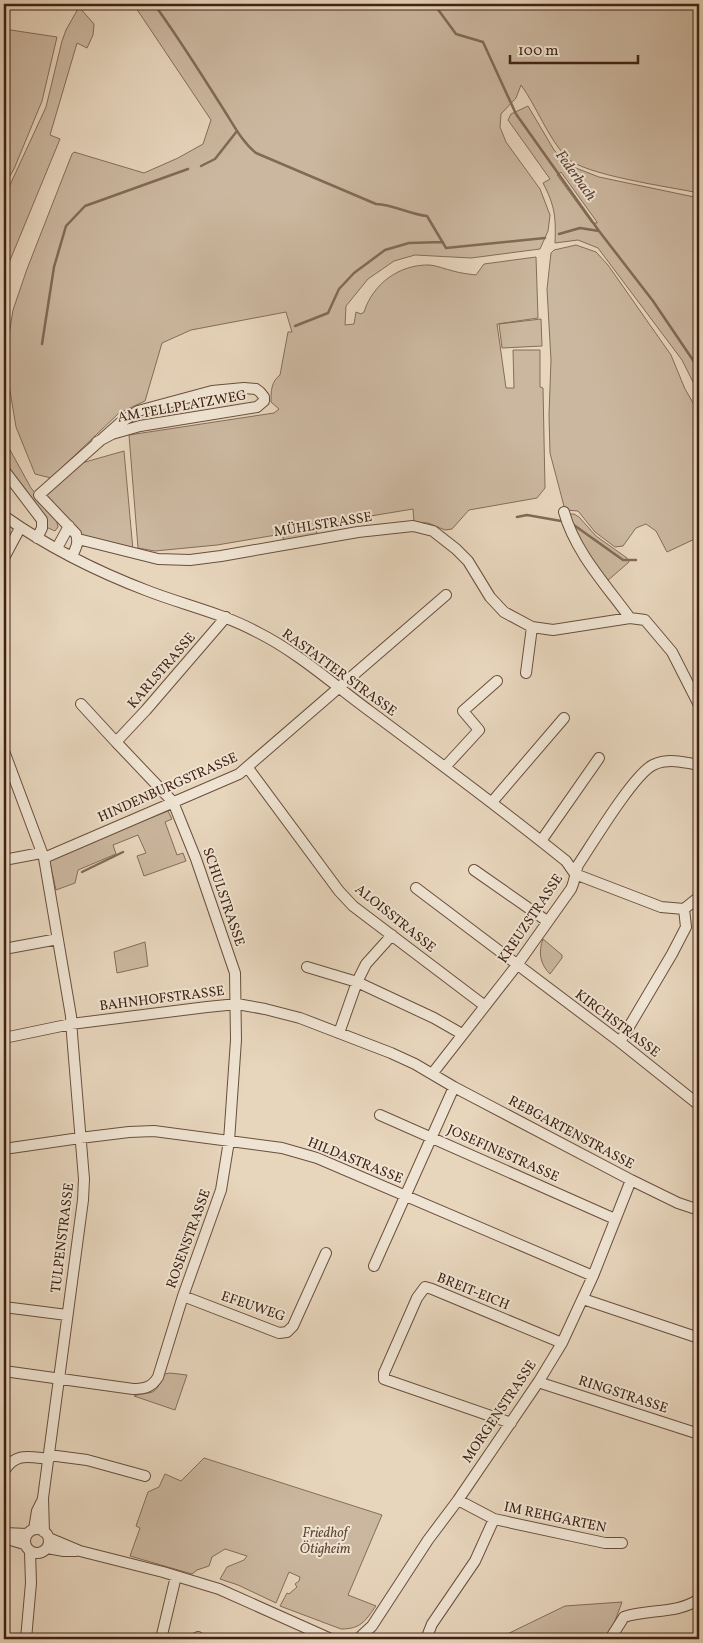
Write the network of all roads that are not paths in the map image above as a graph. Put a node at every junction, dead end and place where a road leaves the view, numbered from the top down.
1 (97, 442) junction
2 (4, 470) edge
3 (564, 512) dead end
4 (4, 516) edge
5 (69, 526) junction
6 (20, 528) junction
7 (37, 538) junction
8 (78, 540) junction
9 (56, 548) junction
10 (72, 556) junction
11 (4, 558) edge
12 (446, 595) dead end
13 (226, 617) junction
14 (630, 618) junction
15 (532, 627) junction
16 (526, 673) dead end
17 (497, 681) dead end
18 (340, 687) junction
19 (81, 704) dead end
20 (699, 705) edge
21 (564, 718) dead end
22 (116, 742) junction
23 (4, 751) edge
24 (599, 758) dead end
25 (699, 765) edge
26 (445, 767) junction
27 (248, 768) junction
28 (173, 802) junction
29 (492, 802) junction
30 (540, 841) junction
31 (42, 855) junction
32 (4, 860) edge
33 (474, 870) dead end
34 (575, 874) junction
35 (416, 888) dead end
36 (699, 897) edge
37 (684, 909) junction
38 (547, 921) junction
39 (392, 935) junction
40 (58, 939) junction
41 (4, 949) edge
42 (517, 965) junction
43 (307, 967) dead end
44 (357, 982) junction
45 (237, 1004) junction
46 (485, 1006) junction
47 (71, 1024) junction
48 (339, 1033) junction
49 (462, 1034) junction
50 (4, 1038) edge
51 (620, 1042) junction
52 (432, 1074) junction
53 (454, 1087) junction
54 (699, 1105) edge
55 (380, 1115) dead end
56 (80, 1138) junction
57 (432, 1138) junction
58 (229, 1141) junction
59 (4, 1149) edge
60 (630, 1180) junction
61 (407, 1196) junction
62 (699, 1210) edge
63 (615, 1219) junction
64 (326, 1253) dead end
65 (374, 1266) dead end
66 (593, 1276) junction
67 (183, 1296) junction
68 (583, 1299) junction
69 (4, 1307) edge
70 (67, 1315) junction
71 (699, 1338) edge
72 (562, 1343) junction
73 (4, 1371) edge
74 (60, 1378) junction
75 (539, 1381) junction
76 (511, 1423) junction
77 (699, 1434) edge
78 (49, 1457) junction
79 (4, 1471) edge
80 (145, 1476) dead end
81 (458, 1500) junction
82 (494, 1519) junction
83 (4, 1533) edge
84 (4, 1538) edge
85 (37, 1541) junction
86 (622, 1543) dead end
87 (176, 1576) junction
88 (699, 1599) edge
89 (26, 1639) edge
90 (161, 1639) edge
91 (330, 1639) edge
92 (358, 1639) edge
93 (426, 1639) edge
94 (610, 1639) edge

1 - 1 street, AM TELLPLATZWEG
1 - 5 street, AM TELLPLATZWEG
2 - 7 street
3 - 14 street
4 - 6 street, RASTATTER STRASSE
5 - 8 street, AM TELLPLATZWEG
5 - 9 street
6 - 7 street, RASTATTER STRASSE
6 - 11 street
7 - 9 street, RASTATTER STRASSE
8 - 10 street
8 - 15 street, MÜHLSTRASSE
9 - 10 street, RASTATTER STRASSE
10 - 13 street, RASTATTER STRASSE
12 - 18 street, HINDENBURGSTRASSE
13 - 18 street, RASTATTER STRASSE
13 - 22 street, KARLSTRASSE
14 - 15 street, MÜHLSTRASSE
14 - 20 street
15 - 16 street
17 - 26 street
18 - 26 street, RASTATTER STRASSE
18 - 27 street, HINDENBURGSTRASSE
19 - 22 street
21 - 29 street
22 - 28 street
23 - 31 street, TULPENSTRASSE
24 - 30 street
25 - 34 street, KREUZSTRASSE
26 - 29 street, RASTATTER STRASSE
27 - 28 street, HINDENBURGSTRASSE
27 - 39 street, ALOISSTRASSE
28 - 31 street, HINDENBURGSTRASSE
28 - 45 street, SCHULSTRASSE
29 - 30 street, RASTATTER STRASSE
30 - 34 street, RASTATTER STRASSE
31 - 32 street, HINDENBURGSTRASSE
31 - 40 street, TULPENSTRASSE
33 - 38 street
34 - 37 street
34 - 38 street, KREUZSTRASSE
35 - 42 street, KIRCHSTRASSE
36 - 37 street
37 - 51 street
38 - 42 street, KREUZSTRASSE
39 - 44 street
39 - 46 street, ALOISSTRASSE
40 - 41 street
40 - 47 street, TULPENSTRASSE
42 - 46 street, KREUZSTRASSE
42 - 51 street, KIRCHSTRASSE
43 - 44 street
44 - 48 street
44 - 49 street
45 - 47 street, BAHNHOFSTRASSE
45 - 48 street, BAHNHOFSTRASSE
45 - 58 street, ROSENSTRASSE
46 - 49 street, KREUZSTRASSE
47 - 50 street, BAHNHOFSTRASSE
47 - 56 street, TULPENSTRASSE
48 - 52 street, BAHNHOFSTRASSE
49 - 52 street, KREUZSTRASSE
51 - 54 street, KIRCHSTRASSE
52 - 53 street, REBGARTENSTRASSE
53 - 57 street
53 - 60 street, REBGARTENSTRASSE
55 - 57 street, JOSEFINESTRASSE
56 - 58 street, HILDASTRASSE
56 - 59 street, HILDASTRASSE
56 - 70 street, TULPENSTRASSE
57 - 61 street
57 - 63 street, JOSEFINESTRASSE
58 - 61 street, HILDASTRASSE
58 - 67 street, ROSENSTRASSE
60 - 62 street, REBGARTENSTRASSE
60 - 63 street, MORGENSTRASSE
61 - 65 street
61 - 66 street, HILDASTRASSE
63 - 66 street, MORGENSTRASSE
64 - 67 street, EFEUWEG
66 - 68 street, MORGENSTRASSE
67 - 74 street, ROSENSTRASSE
68 - 71 street
68 - 72 street, MORGENSTRASSE
69 - 70 street
70 - 74 street, TULPENSTRASSE
72 - 75 street, MORGENSTRASSE
72 - 76 street, BREIT-EICH
73 - 74 street
74 - 78 street, TULPENSTRASSE
75 - 76 street, MORGENSTRASSE
75 - 77 street, RINGSTRASSE
76 - 81 street, MORGENSTRASSE
78 - 79 street
78 - 80 street
78 - 85 street, TULPENSTRASSE
81 - 82 street, IM REHGARTEN
81 - 92 street, MORGENSTRASSE
82 - 86 street, IM REHGARTEN
82 - 93 street
83 - 85 street
84 - 85 street
85 - 87 street
85 - 89 street, TULPENSTRASSE
87 - 90 street
87 - 91 street
88 - 94 street

